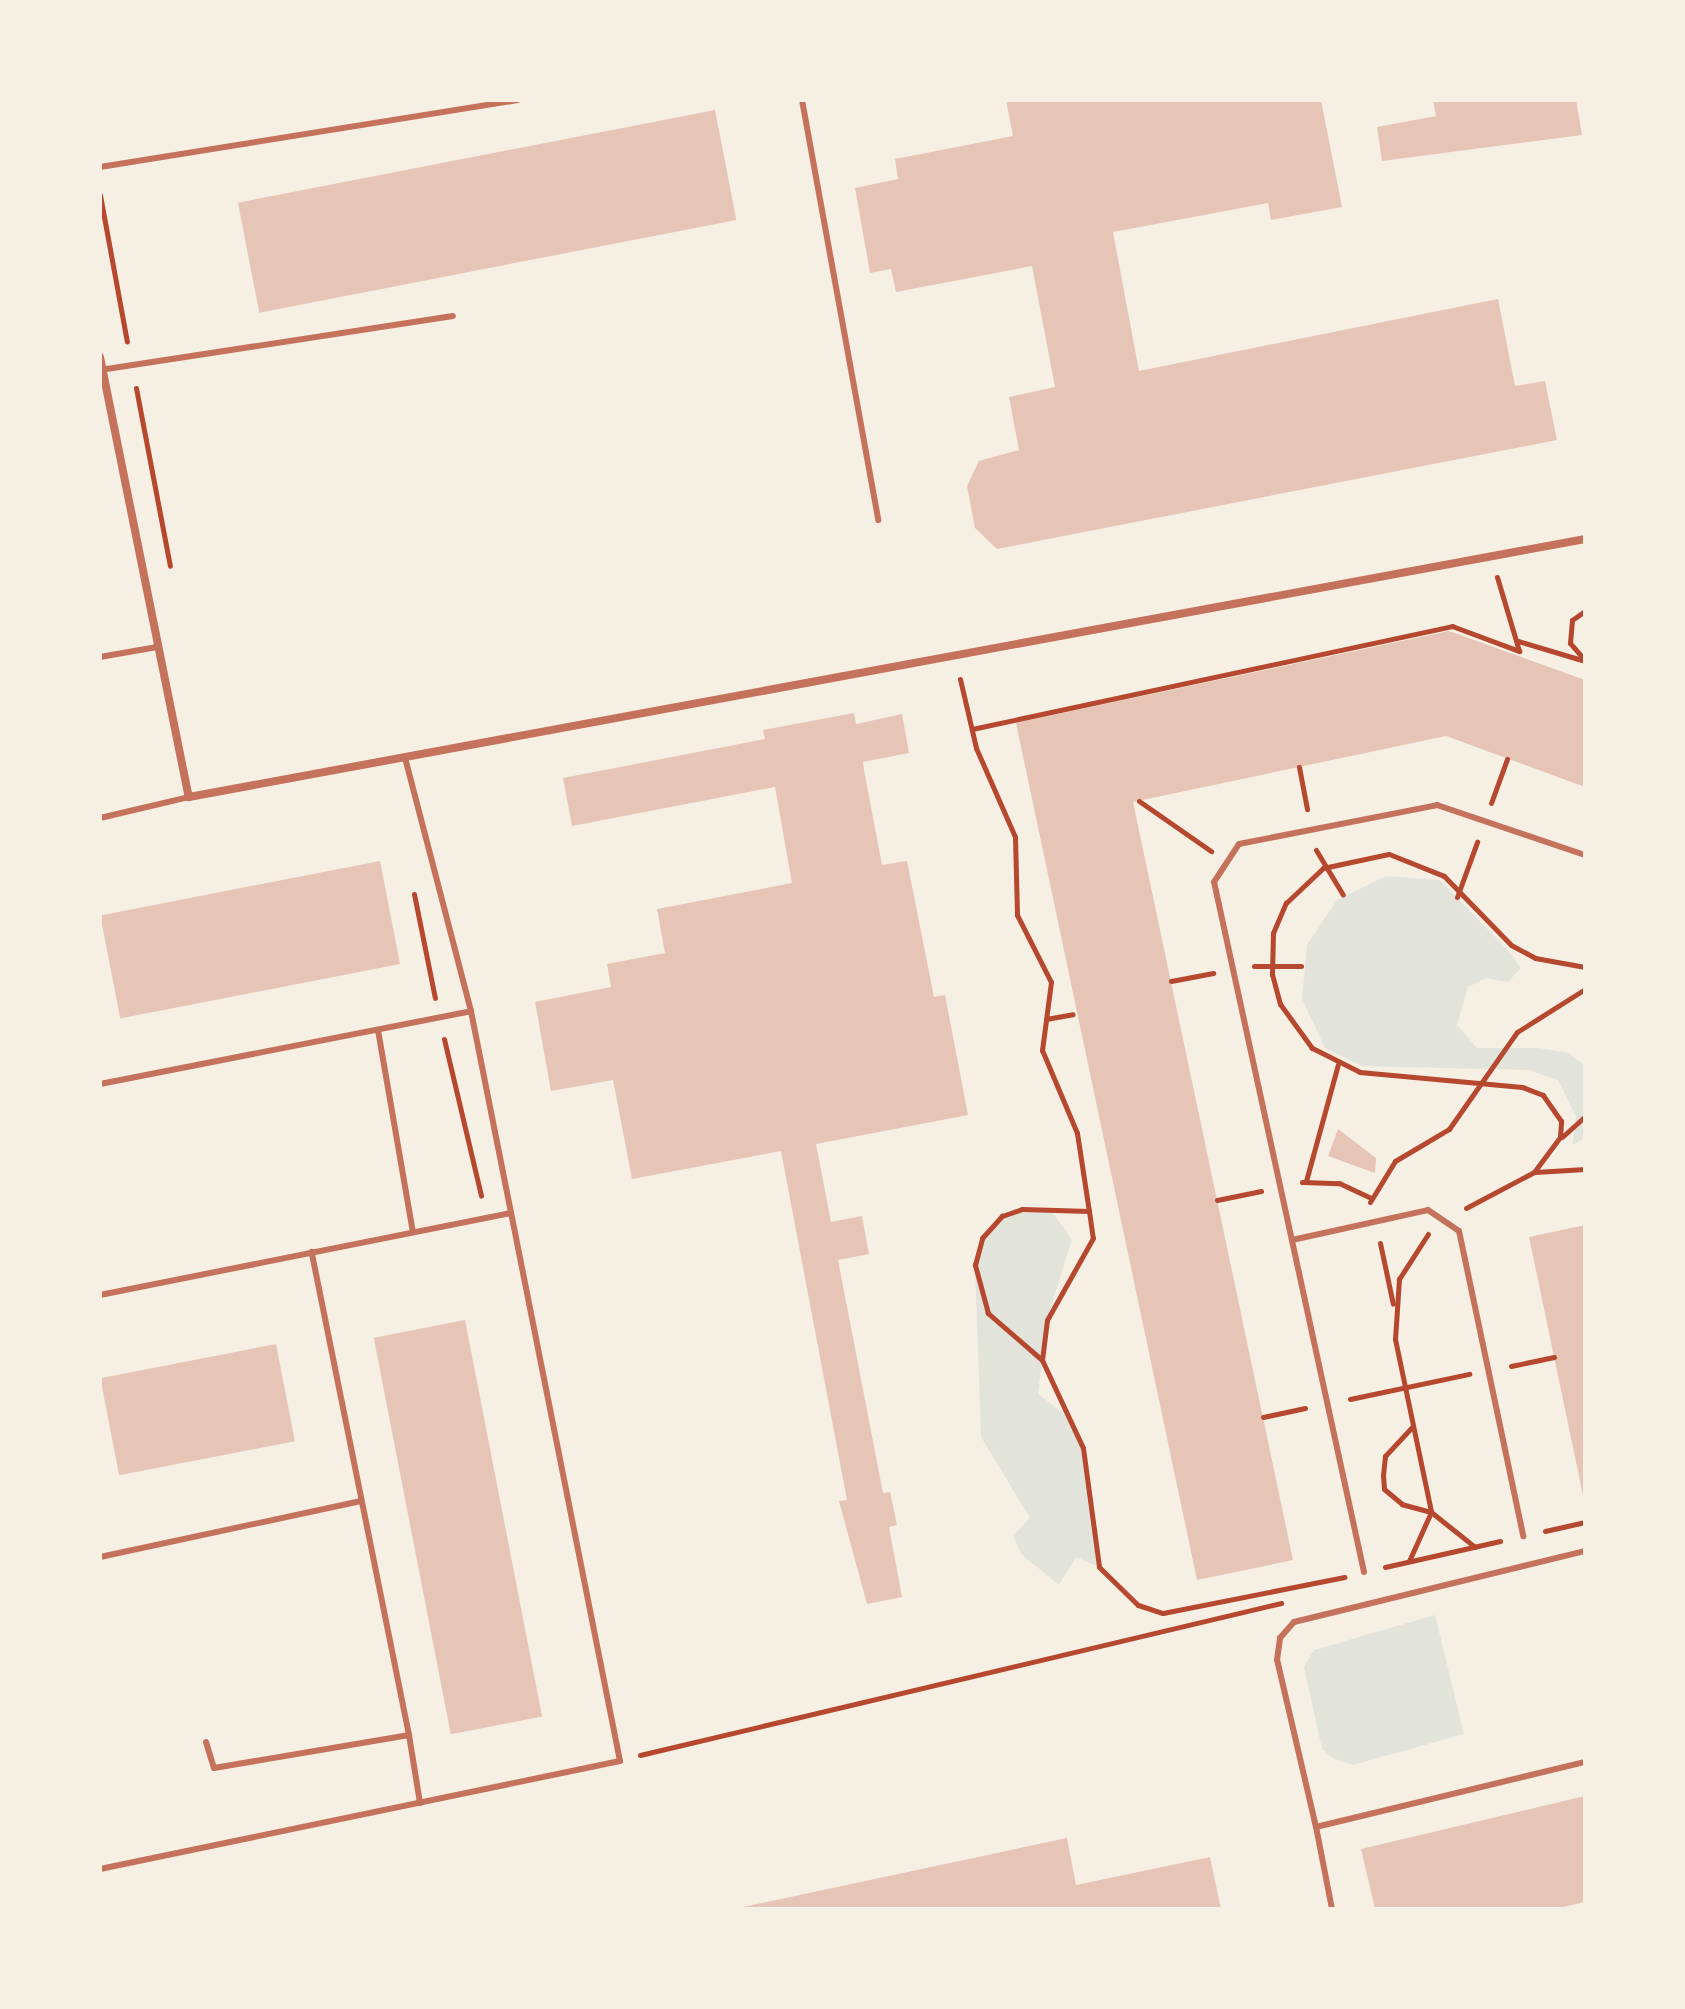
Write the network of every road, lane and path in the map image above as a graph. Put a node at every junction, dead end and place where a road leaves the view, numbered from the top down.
1 (518, 100) edge
2 (802, 100) edge
3 (100, 167) edge
4 (100, 195) edge
5 (453, 316) dead end
6 (100, 357) edge
7 (132, 365) junction
8 (101, 370) edge
9 (878, 520) dead end
10 (1585, 539) edge
11 (1491, 557) junction
12 (173, 579) dead end
13 (1585, 611) edge
14 (1517, 641) junction
15 (157, 647) junction
16 (100, 657) edge
17 (955, 658) junction
18 (1585, 660) edge
19 (972, 729) junction
20 (405, 758) junction
21 (189, 797) junction
22 (1139, 801) dead end
23 (100, 818) edge
24 (1585, 855) edge
25 (1227, 862) junction
26 (411, 881) dead end
27 (1585, 907) edge
28 (1585, 966) edge
29 (1585, 989) edge
30 (471, 1011) junction
31 (1073, 1014) dead end
32 (440, 1018) junction
33 (1046, 1019) junction
34 (378, 1030) junction
35 (1338, 1064) junction
36 (100, 1084) edge
37 (1585, 1116) edge
38 (1560, 1137) junction
39 (1585, 1169) edge
40 (1534, 1172) junction
41 (1306, 1181) dead end
42 (1089, 1211) junction
43 (510, 1213) junction
44 (487, 1219) junction
45 (1446, 1219) junction
46 (1374, 1220) junction
47 (413, 1232) junction
48 (1292, 1240) junction
49 (312, 1252) junction
50 (100, 1295) edge
51 (1394, 1305) junction
52 (1554, 1357) dead end
53 (1042, 1360) junction
54 (1488, 1371) junction
55 (1405, 1388) junction
56 (1328, 1404) junction
57 (1263, 1417) dead end
58 (1413, 1426) junction
59 (361, 1501) junction
60 (1431, 1512) junction
61 (1585, 1522) edge
62 (1523, 1536) junction
63 (1475, 1547) junction
64 (1585, 1551) edge
65 (100, 1557) edge
66 (1408, 1562) junction
67 (1364, 1572) junction
68 (1292, 1601) dead end
69 (409, 1735) junction
70 (206, 1742) dead end
71 (620, 1761) junction
72 (1585, 1762) edge
73 (420, 1803) junction
74 (1316, 1827) junction
75 (100, 1869) edge
76 (1332, 1909) edge

1 - 3 lane
2 - 9 lane
4 - 7 path
5 - 7 lane
6 - 8 street
7 - 8 lane
7 - 12 path
8 - 15 street
10 - 11 street
11 - 14 path
11 - 17 street
13 - 18 path
14 - 18 path
14 - 19 path
15 - 16 lane
15 - 21 street
17 - 19 path
17 - 20 street
19 - 33 path
20 - 21 street
20 - 30 lane
21 - 23 lane
22 - 25 path
24 - 25 lane
25 - 48 lane
26 - 32 path
27 - 28 path
28 - 35 path
29 - 46 path
30 - 32 lane
30 - 43 lane
31 - 33 path
32 - 34 lane
32 - 44 path
33 - 42 path
34 - 36 lane
34 - 47 lane
35 - 38 path
35 - 41 path
37 - 38 path
38 - 40 path
39 - 40 path
40 - 45 path
42 - 53 path
42 - 53 path
43 - 44 lane
43 - 71 lane
44 - 47 lane
45 - 46 lane
45 - 51 path
45 - 54 lane
46 - 48 lane
46 - 51 path
47 - 49 lane
48 - 56 lane
49 - 50 lane
49 - 59 lane
51 - 55 path
52 - 54 path
53 - 67 path
54 - 55 path
54 - 62 lane
55 - 56 path
55 - 58 path
56 - 57 path
56 - 67 lane
58 - 60 path
58 - 60 path
59 - 65 lane
59 - 69 lane
60 - 63 path
60 - 66 path
61 - 62 path
62 - 63 path
63 - 66 path
64 - 74 lane
66 - 67 path
68 - 71 path
69 - 70 lane
69 - 73 lane
71 - 73 lane
72 - 74 lane
73 - 75 lane
74 - 76 lane

